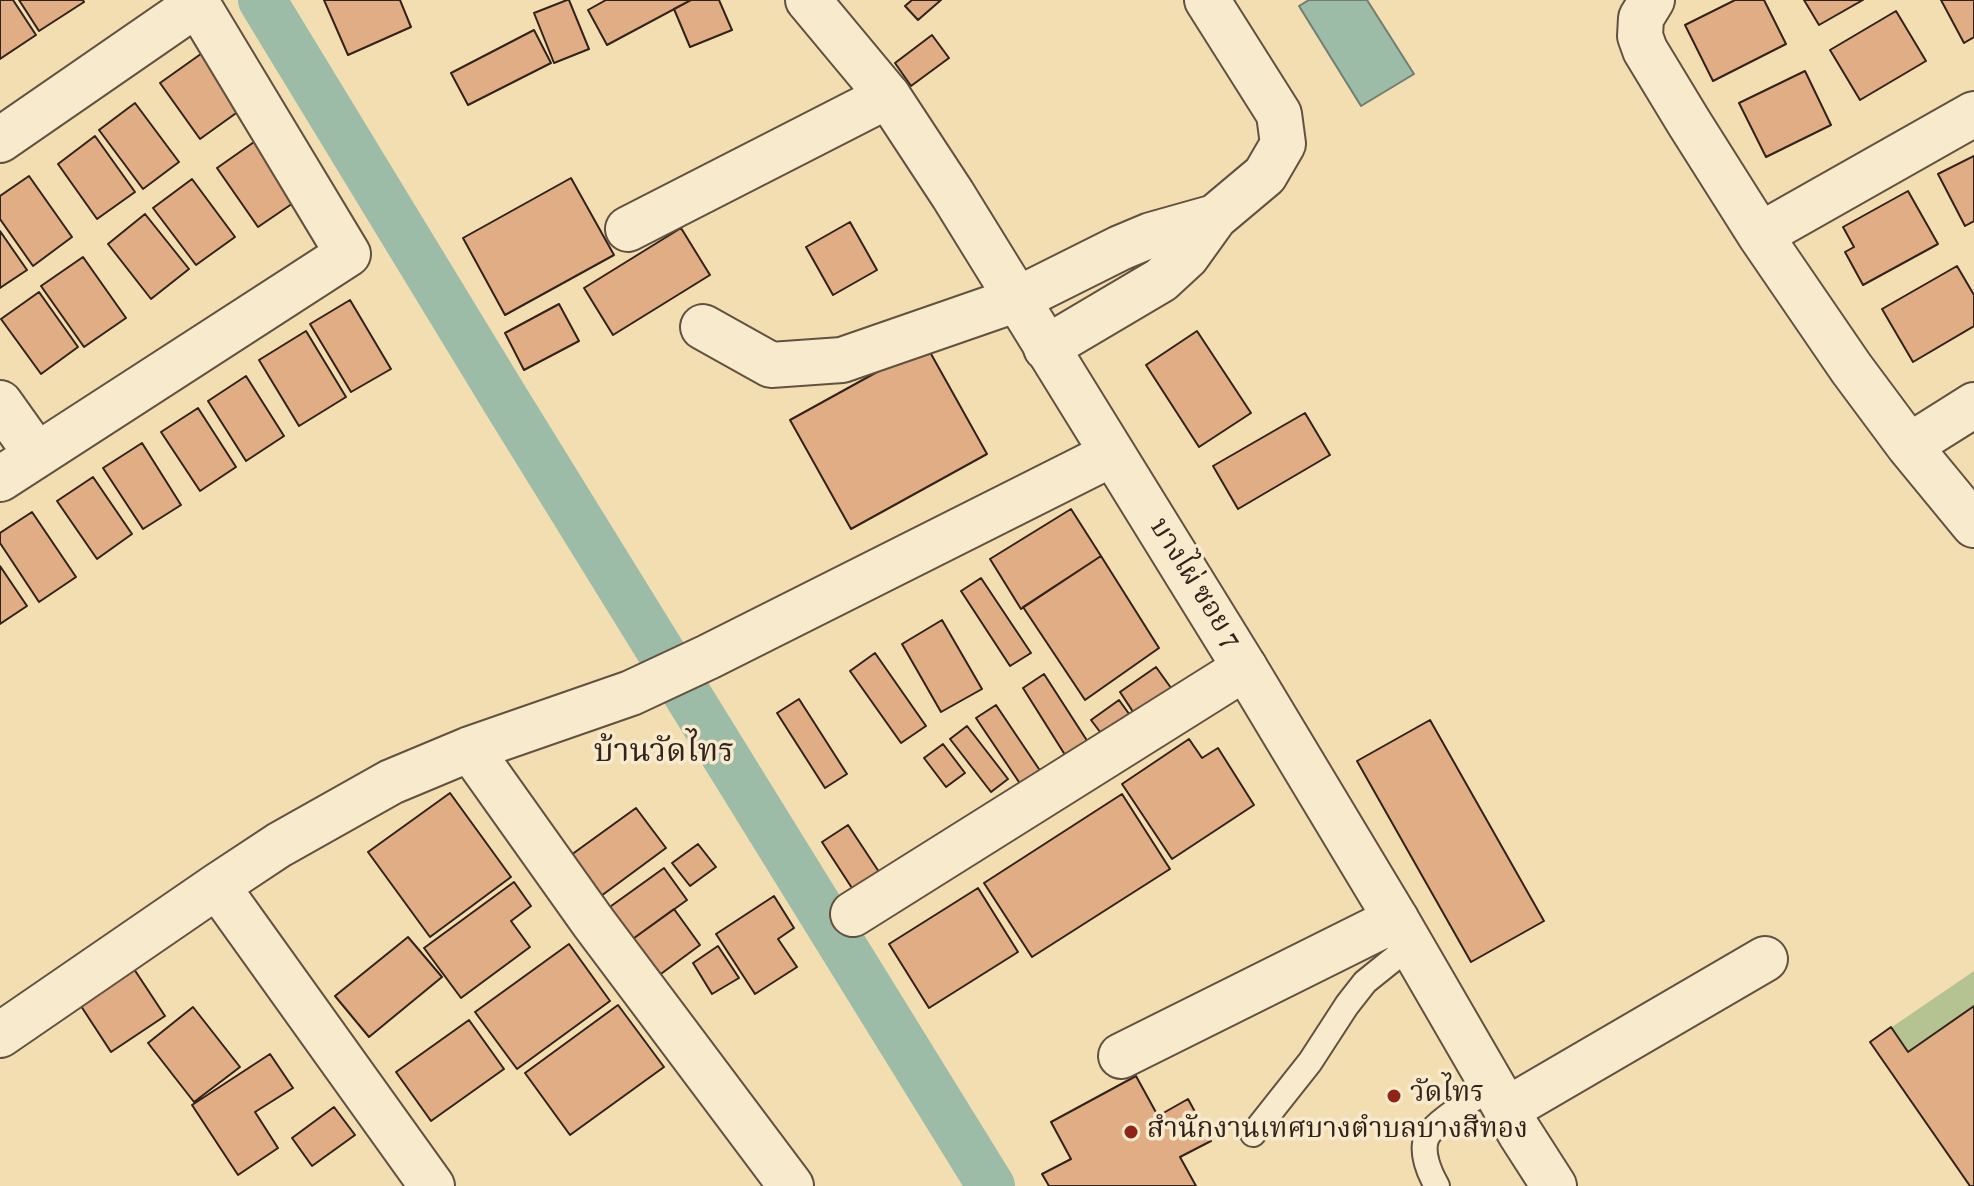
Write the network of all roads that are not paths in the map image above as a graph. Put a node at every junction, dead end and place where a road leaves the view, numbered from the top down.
1 (808, 0) edge
2 (1207, 0) edge
3 (1652, 0) edge
4 (196, 2) edge
5 (888, 96) junction
6 (1974, 114) edge
7 (0, 140) edge
8 (1215, 217) junction
9 (628, 229) dead end
10 (1760, 235) junction
11 (1018, 299) junction
12 (703, 327) dead end
13 (1046, 348) junction
14 (0, 403) edge
15 (1974, 405) edge
16 (1909, 446) junction
17 (1112, 454) junction
18 (37, 455) junction
19 (0, 479) edge
20 (1974, 525) edge
21 (1245, 668) junction
22 (470, 749) junction
23 (217, 886) junction
24 (853, 914) dead end
25 (1404, 932) junction
26 (1765, 959) dead end
27 (0, 1035) edge
28 (1121, 1056) dead end
29 (1500, 1098) junction
30 (1253, 1134) dead end
31 (432, 1186) edge
32 (791, 1186) edge
33 (1437, 1186) edge
34 (1554, 1186) edge

1 - 5 street, บางไผ่ ซอย 7
2 - 8 street
3 - 10 street
4 - 7 street
4 - 18 street
5 - 9 street
5 - 11 street, บางไผ่ ซอย 7
6 - 10 street
8 - 11 street
8 - 13 street
10 - 16 street
11 - 12 street
11 - 13 street, บางไผ่ ซอย 7
13 - 17 street, บางไผ่ ซอย 7
14 - 18 street
15 - 16 street
16 - 20 street
17 - 21 street, บางไผ่ ซอย 7
17 - 22 street
18 - 19 street
21 - 24 street
21 - 25 street, บางไผ่ ซอย 7
22 - 23 street
22 - 32 street
23 - 27 street
23 - 31 street
25 - 28 street
25 - 29 street, บางไผ่ ซอย 7
25 - 30 lane
26 - 29 street
29 - 33 lane
29 - 34 street, บางไผ่ ซอย 7

